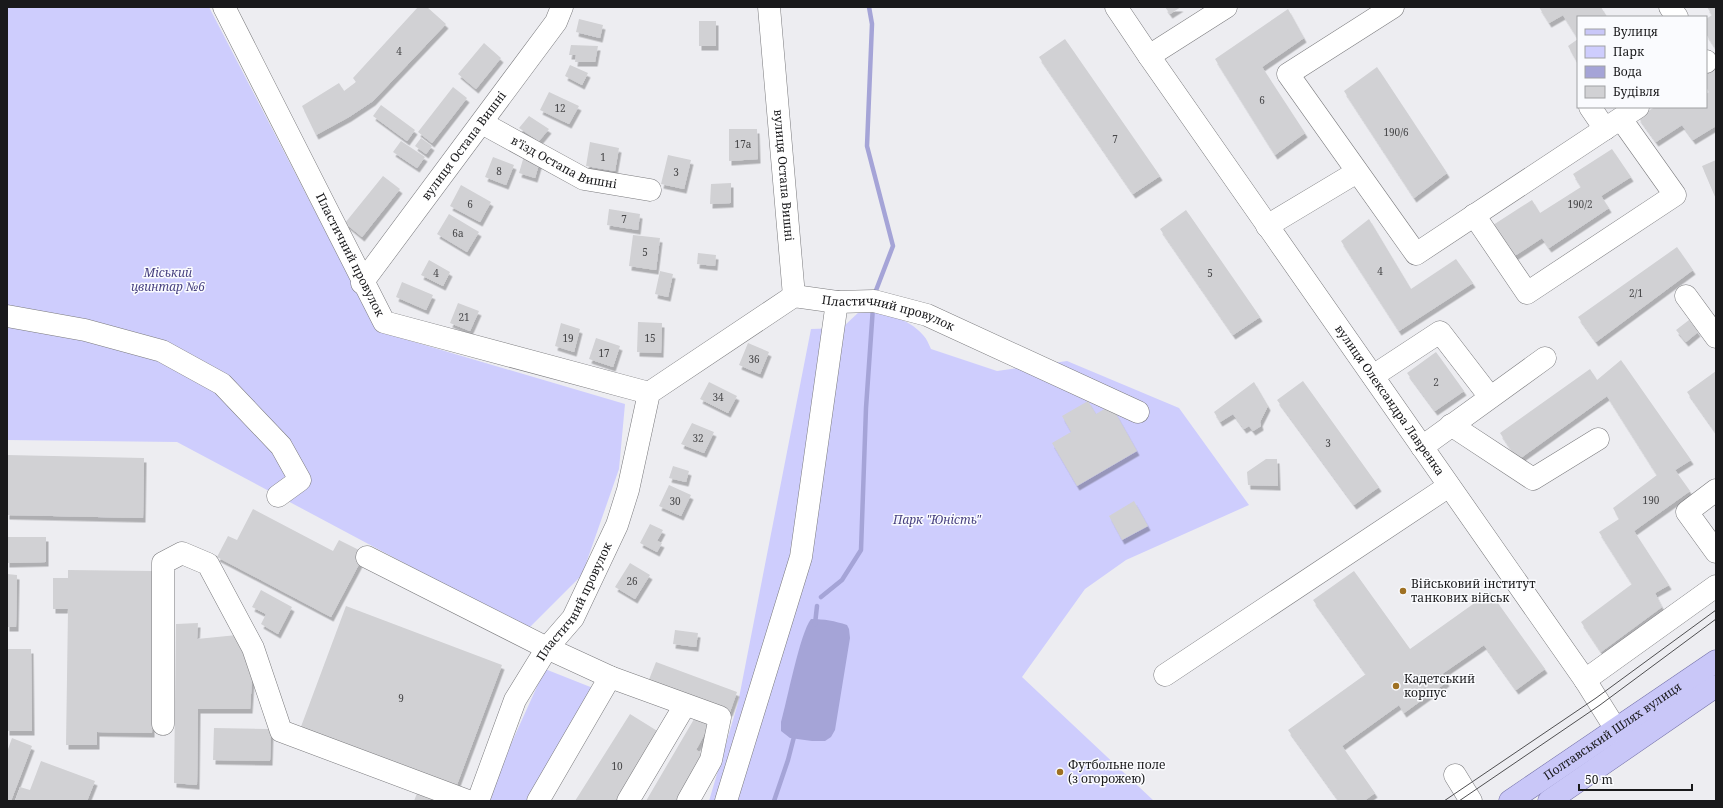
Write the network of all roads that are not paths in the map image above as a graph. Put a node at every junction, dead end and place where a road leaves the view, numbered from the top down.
1 (224, 7) edge
2 (562, 7) edge
3 (769, 7) edge
4 (1116, 7) edge
5 (1226, 7) edge
6 (1393, 7) edge
7 (1670, 7) edge
8 (1676, 16) edge
9 (1149, 56) junction
10 (1593, 108) edge
11 (1621, 118) edge
12 (482, 123) junction
13 (1357, 172) junction
14 (650, 190) dead end
15 (1474, 215) junction
16 (1267, 226) junction
17 (362, 282) junction
18 (794, 296) junction
19 (1686, 296) dead end
20 (837, 302) junction
21 (7, 316) edge
22 (1716, 337) edge
23 (1545, 358) dead end
24 (1372, 376) junction
25 (649, 393) junction
26 (1490, 396) junction
27 (1138, 412) dead end
28 (1451, 425) junction
29 (1598, 439) dead end
30 (1422, 447) junction
31 (1449, 486) junction
32 (1716, 490) edge
33 (278, 496) dead end
34 (1716, 552) edge
35 (367, 557) dead end
36 (1716, 586) edge
37 (547, 648) junction
38 (1716, 661) edge
39 (1166, 675) dead end
40 (610, 677) junction
41 (1585, 680) junction
42 (1716, 686) edge
43 (685, 705) junction
44 (164, 724) dead end
45 (1615, 729) junction
46 (1627, 747) junction
47 (1455, 775) dead end
48 (468, 801) edge
49 (478, 801) edge
50 (538, 801) edge
51 (628, 801) edge
52 (688, 801) edge
53 (726, 801) edge
54 (1471, 801) edge
55 (1510, 801) edge
56 (1549, 801) edge

1 - 17 street, Пластичний провулок
2 - 12 street, вулиця Остапа Вишні
3 - 18 street, вулиця Остапа Вишні
4 - 9 street, вулиця Олександра Лавренка
5 - 9 street
6 - 13 street
7 - 8 street
9 - 16 street, вулиця Олександра Лавренка
10 - 11 street
11 - 15 street
11 - 15 street
12 - 14 street, в’їзд Остапа Вишні
12 - 17 street, вулиця Остапа Вишні
13 - 15 street
13 - 16 street
16 - 24 street, вулиця Олександра Лавренка
17 - 25 street, Пластичний провулок
18 - 20 street, Пластичний провулок
18 - 25 street
19 - 22 street
20 - 27 street, Пластичний провулок
20 - 53 street
21 - 33 street
23 - 26 street
24 - 26 street
24 - 30 street, вулиця Олександра Лавренка
25 - 37 street, Пластичний провулок
26 - 28 street
28 - 29 street
28 - 30 street
30 - 31 street, вулиця Олександра Лавренка
31 - 39 street
31 - 41 street, вулиця Олександра Лавренка
32 - 34 street
35 - 37 street
36 - 41 street
37 - 40 street
37 - 49 street, Пластичний провулок
38 - 45 main road, Полтавський Шлях вулиця
40 - 43 street
40 - 50 street
41 - 45 street, вулиця Олександра Лавренка
42 - 46 main road, Полтавський Шлях вулиця
43 - 51 street
43 - 52 street
44 - 48 street
45 - 46 street, вулиця Олександра Лавренка
45 - 55 main road, Полтавський Шлях вулиця
46 - 56 main road, Полтавський Шлях вулиця
47 - 54 street

